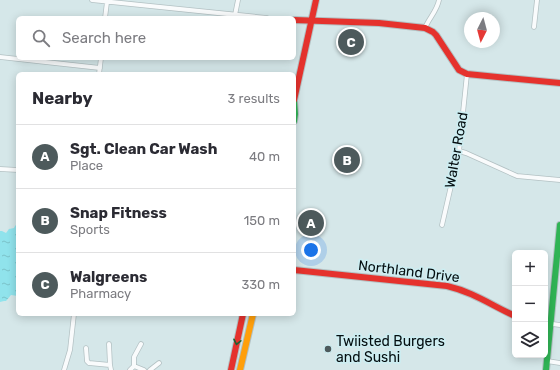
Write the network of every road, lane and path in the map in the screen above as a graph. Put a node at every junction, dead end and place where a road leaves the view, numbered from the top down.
1 (92, 0) edge
2 (144, 0) edge
3 (238, 0) edge
4 (316, 0) edge
5 (439, 0) edge
6 (537, 0) edge
7 (107, 2) junction
8 (144, 5) junction
9 (235, 15) junction
10 (105, 16) edge
11 (246, 16) edge
12 (296, 20) edge
13 (311, 21) junction
14 (534, 27) dead end
15 (425, 28) junction
16 (0, 57) edge
17 (16, 59) edge
18 (27, 60) edge
19 (101, 60) edge
20 (100, 68) junction
21 (100, 72) edge
22 (467, 74) junction
23 (560, 82) edge
24 (296, 92) edge
25 (459, 151) junction
26 (0, 169) edge
27 (16, 170) edge
28 (560, 180) edge
29 (442, 225) dead end
30 (560, 225) edge
31 (558, 266) edge
32 (296, 270) edge
33 (512, 315) edge
34 (74, 316) edge
35 (243, 316) edge
36 (253, 316) edge
37 (548, 324) edge
38 (560, 325) edge
39 (109, 344) dead end
40 (141, 344) dead end
41 (86, 348) dead end
42 (547, 358) edge
43 (547, 361) junction
44 (159, 363) dead end
45 (560, 363) edge
46 (134, 366) junction
47 (111, 368) edge
48 (64, 370) edge
49 (130, 370) edge
50 (144, 370) edge
51 (150, 370) edge
52 (231, 370) edge
53 (240, 370) edge
54 (546, 370) edge

1 - 7 street
2 - 8 street
3 - 9 street
4 - 13 street
5 - 15 street
6 - 14 street
7 - 8 street
7 - 10 street
8 - 9 street
9 - 11 street
12 - 13 street
13 - 15 street
13 - 24 street
15 - 22 street
16 - 17 street
18 - 20 street
19 - 20 street
20 - 21 street
22 - 23 street
22 - 25 street, Walter Road
25 - 28 street
25 - 29 street, Walter Road
26 - 27 street
30 - 31 street
31 - 37 street
32 - 33 street, Northland Drive
34 - 48 street
35 -> 52 street
36 - 53 street
37 - 38 street
39 - 47 street
40 - 46 street
41 - 47 street
42 - 43 street
43 - 45 street
43 - 54 street
44 - 51 street
46 - 49 street
46 - 50 street

